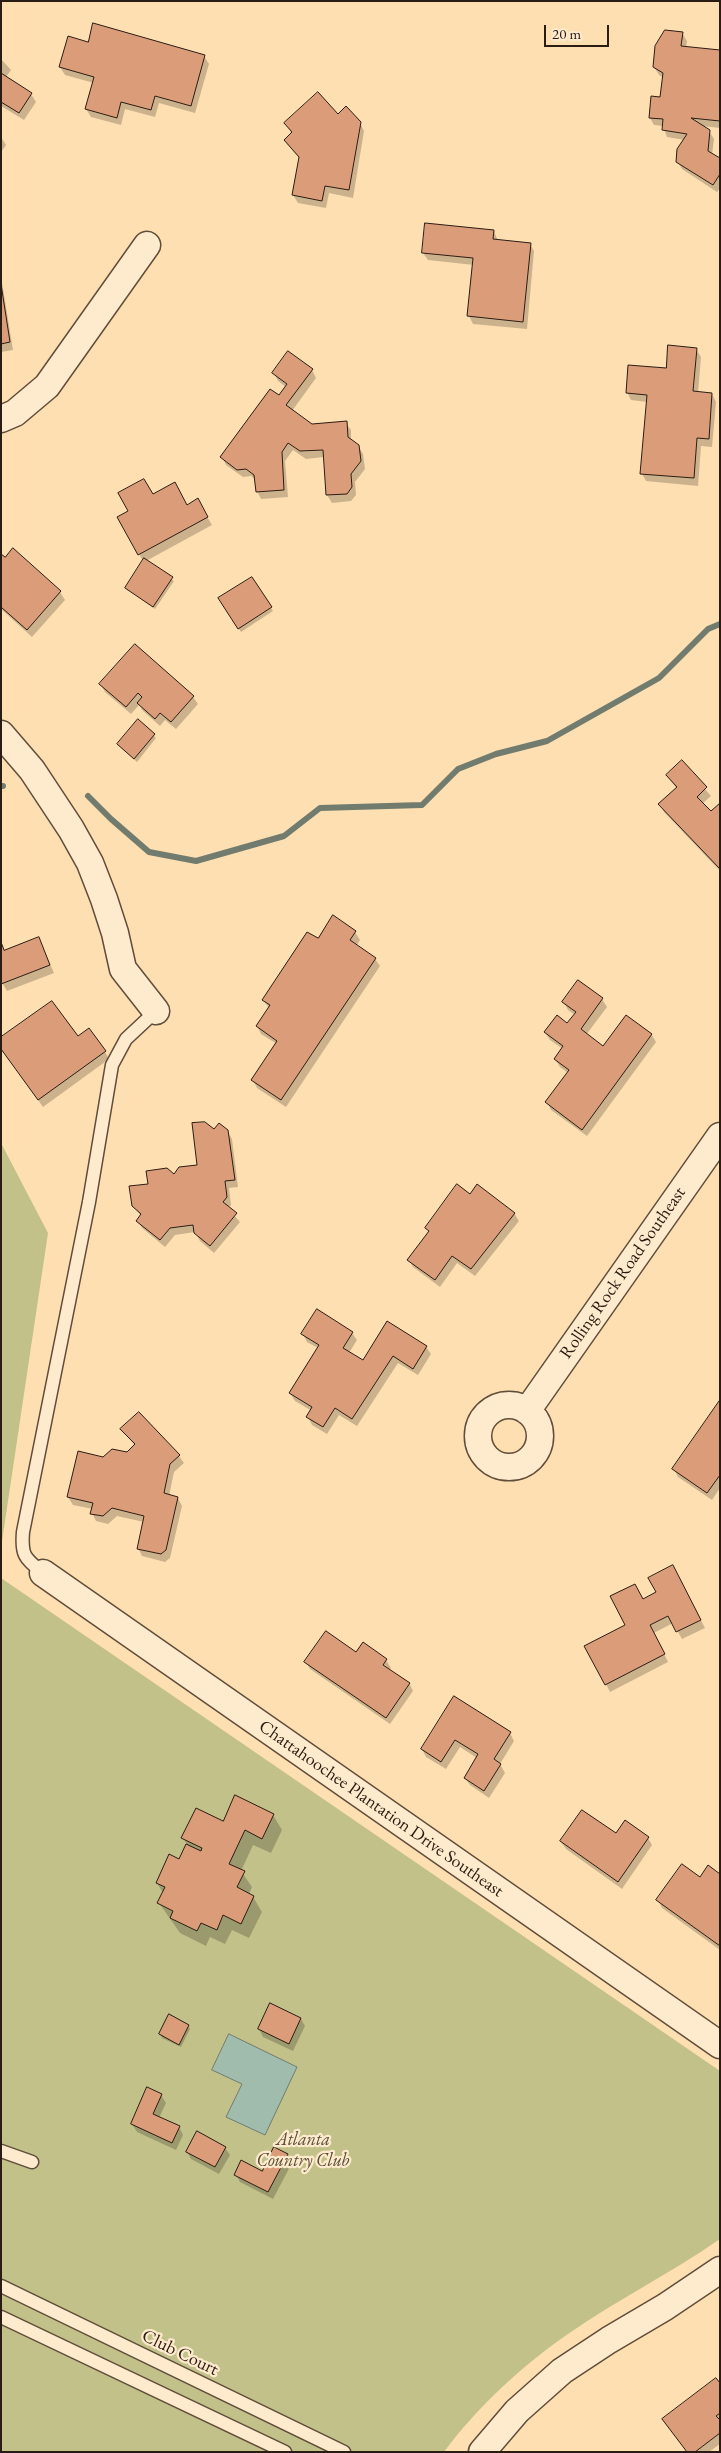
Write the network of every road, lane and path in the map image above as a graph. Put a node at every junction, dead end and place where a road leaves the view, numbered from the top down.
1 (147, 245) dead end
2 (1, 419) edge
3 (1, 734) edge
4 (156, 1011) joint
5 (720, 1136) edge
6 (527, 1411) dead end
7 (43, 1573) joint
8 (720, 2044) edge
9 (1, 2151) edge
10 (32, 2162) dead end
11 (720, 2270) edge
12 (1, 2286) edge
13 (1, 2317) edge
14 (285, 2452) edge
15 (344, 2452) edge
16 (482, 2452) edge

1 - 2 street
3 - 4 street
4 - 7 lane
5 - 6 street, Rolling Rock Road Southeast
7 - 8 street, Chattahoochee Plantation Drive Southeast
9 - 10 lane
11 - 16 street
12 - 15 lane, Club Court
13 - 14 lane

